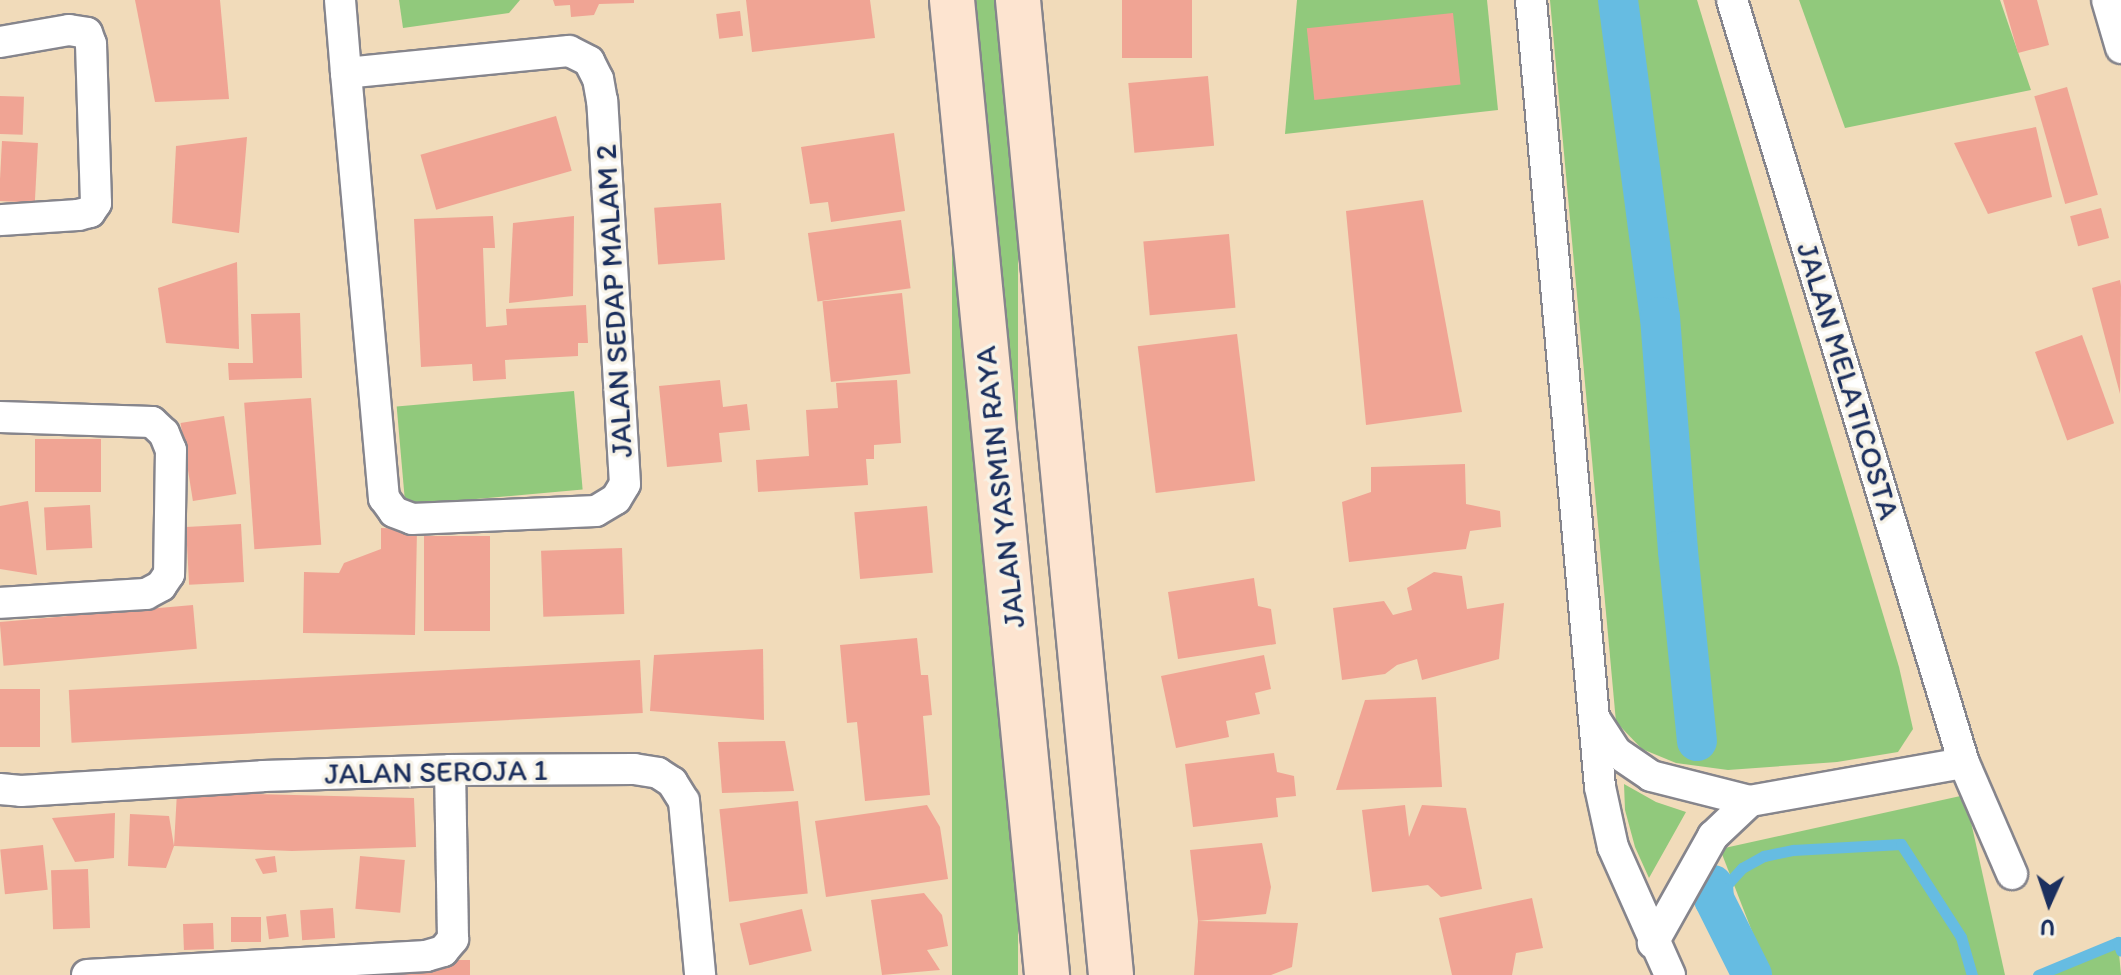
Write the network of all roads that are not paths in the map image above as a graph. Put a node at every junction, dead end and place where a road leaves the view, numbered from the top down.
1 (340, 0) edge
2 (952, 0) edge
3 (1018, 0) edge
4 (1531, 0) edge
5 (1732, 0) edge
6 (2107, 0) edge
7 (0, 42) edge
8 (2121, 48) edge
9 (346, 73) junction
10 (0, 220) edge
11 (0, 417) edge
12 (0, 603) edge
13 (1593, 716) junction
14 (1964, 763) junction
15 (450, 770) junction
16 (0, 789) edge
17 (1750, 801) junction
18 (2012, 874) dead end
19 (1653, 943) junction
20 (87, 975) edge
21 (700, 975) edge
22 (1047, 975) edge
23 (1111, 975) edge
24 (1670, 975) edge

1 - 9 street, JALAN SEDAP MALAM 2
2 - 22 street, JALAN YASMIN RAYA
3 - 23 street, JALAN YASMIN RAYA
4 - 13 street
5 - 14 street, JALAN MELATICOSTA
6 - 8 street
7 - 10 street
9 - 9 street, JALAN SEDAP MALAM 2
11 - 12 street
13 - 17 street
13 - 19 street
14 - 17 street
14 - 18 street, JALAN MELATICOSTA
15 - 16 street, JALAN SEROJA 1
15 - 20 street
15 - 21 street, JALAN SEROJA 1
17 - 19 street
19 - 24 street

